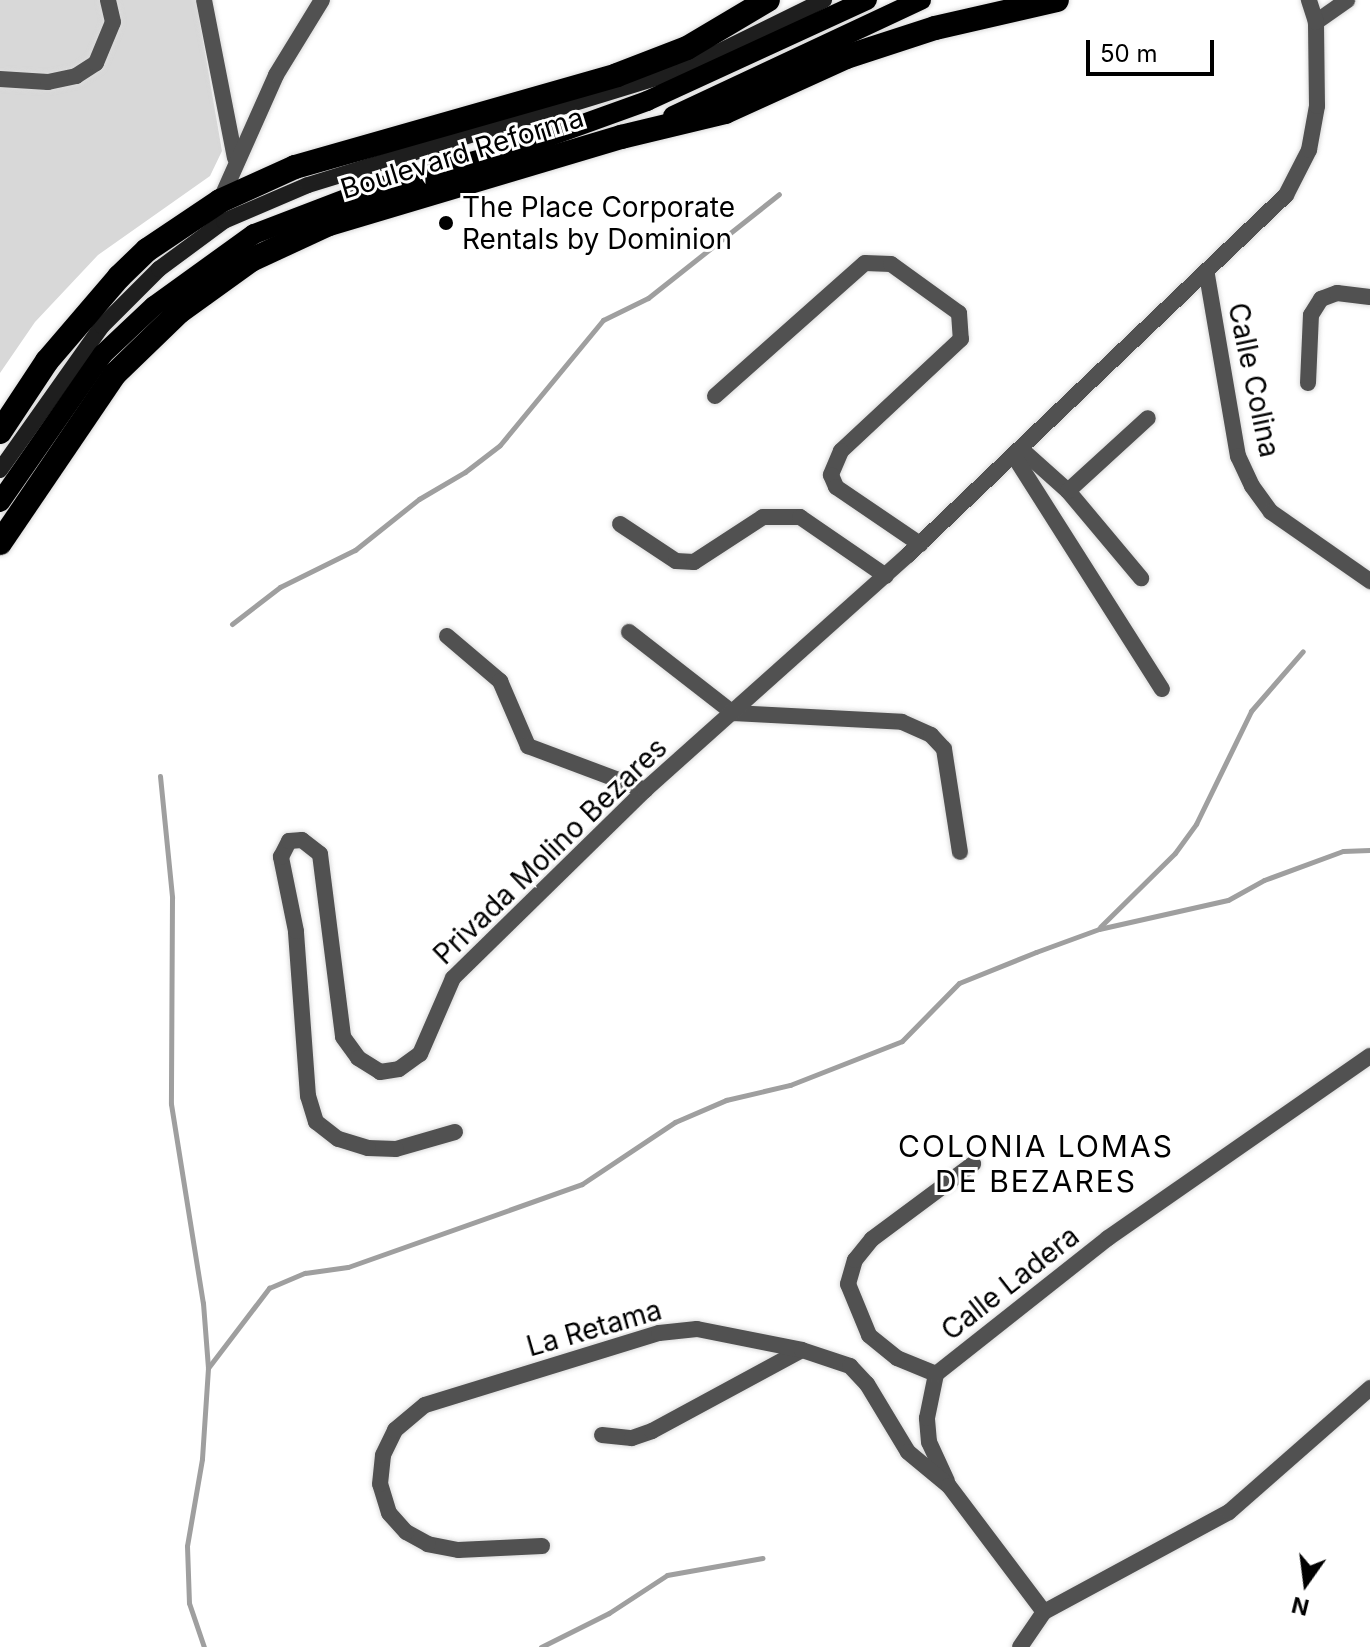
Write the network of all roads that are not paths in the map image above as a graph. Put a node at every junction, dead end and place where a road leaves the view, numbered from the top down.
1 (108, 0) edge
2 (204, 0) edge
3 (322, 0) edge
4 (824, 0) edge
5 (867, 0) edge
6 (921, 0) edge
7 (1057, 0) edge
8 (1309, 0) edge
9 (1347, 0) edge
10 (772, 11) edge
11 (1316, 22) junction
12 (0, 79) edge
13 (621, 137) junction
14 (235, 158) junction
15 (220, 201) junction
16 (1207, 275) junction
17 (1370, 297) edge
18 (1308, 383) dead end
19 (715, 396) dead end
20 (1148, 418) dead end
21 (0, 432) edge
22 (1017, 452) junction
23 (0, 470) edge
24 (1068, 491) junction
25 (0, 502) edge
26 (620, 524) dead end
27 (0, 543) edge
28 (920, 544) junction
29 (886, 576) junction
30 (1141, 578) dead end
31 (1370, 581) edge
32 (629, 632) dead end
33 (447, 636) dead end
34 (1162, 689) dead end
35 (733, 713) junction
36 (645, 790) junction
37 (960, 852) dead end
38 (1370, 1056) edge
39 (455, 1132) dead end
40 (973, 1164) dead end
41 (802, 1350) junction
42 (936, 1374) junction
43 (1367, 1398) edge
44 (602, 1435) dead end
45 (949, 1486) junction
46 (542, 1546) dead end
47 (1044, 1612) junction
48 (1020, 1647) edge

1 - 12 street
2 - 14 street
3 - 14 street
4 - 10 main road
5 - 25 main road
6 - 13 main road
7 - 13 highway, Boulevard Reforma
8 - 11 street, Privada Molino Bezares
9 - 11 street
10 - 15 highway, Boulevard Reforma
10 - 23 main road
11 - 16 street, Privada Molino Bezares
13 - 27 highway, Boulevard Reforma
14 - 15 street
15 - 21 highway, Boulevard Reforma
16 - 22 street, Privada Molino Bezares
16 - 31 street, Calle Colina
17 - 18 street
19 - 28 street
20 - 24 street
22 - 24 street
22 - 28 street, Privada Molino Bezares
22 - 34 street
24 - 30 street
26 - 29 street
28 - 29 street, Privada Molino Bezares
29 - 35 street, Privada Molino Bezares
32 - 35 street
33 - 36 street
35 - 36 street, Privada Molino Bezares
35 - 37 street
36 - 39 street, Privada Molino Bezares
38 - 42 street, Calle Ladera
40 - 42 street
41 - 44 street
41 - 45 street, La Retama
41 - 46 street, La Retama
42 - 45 street, Calle Ladera
43 - 47 street
45 - 47 street, La Retama
47 - 48 street

